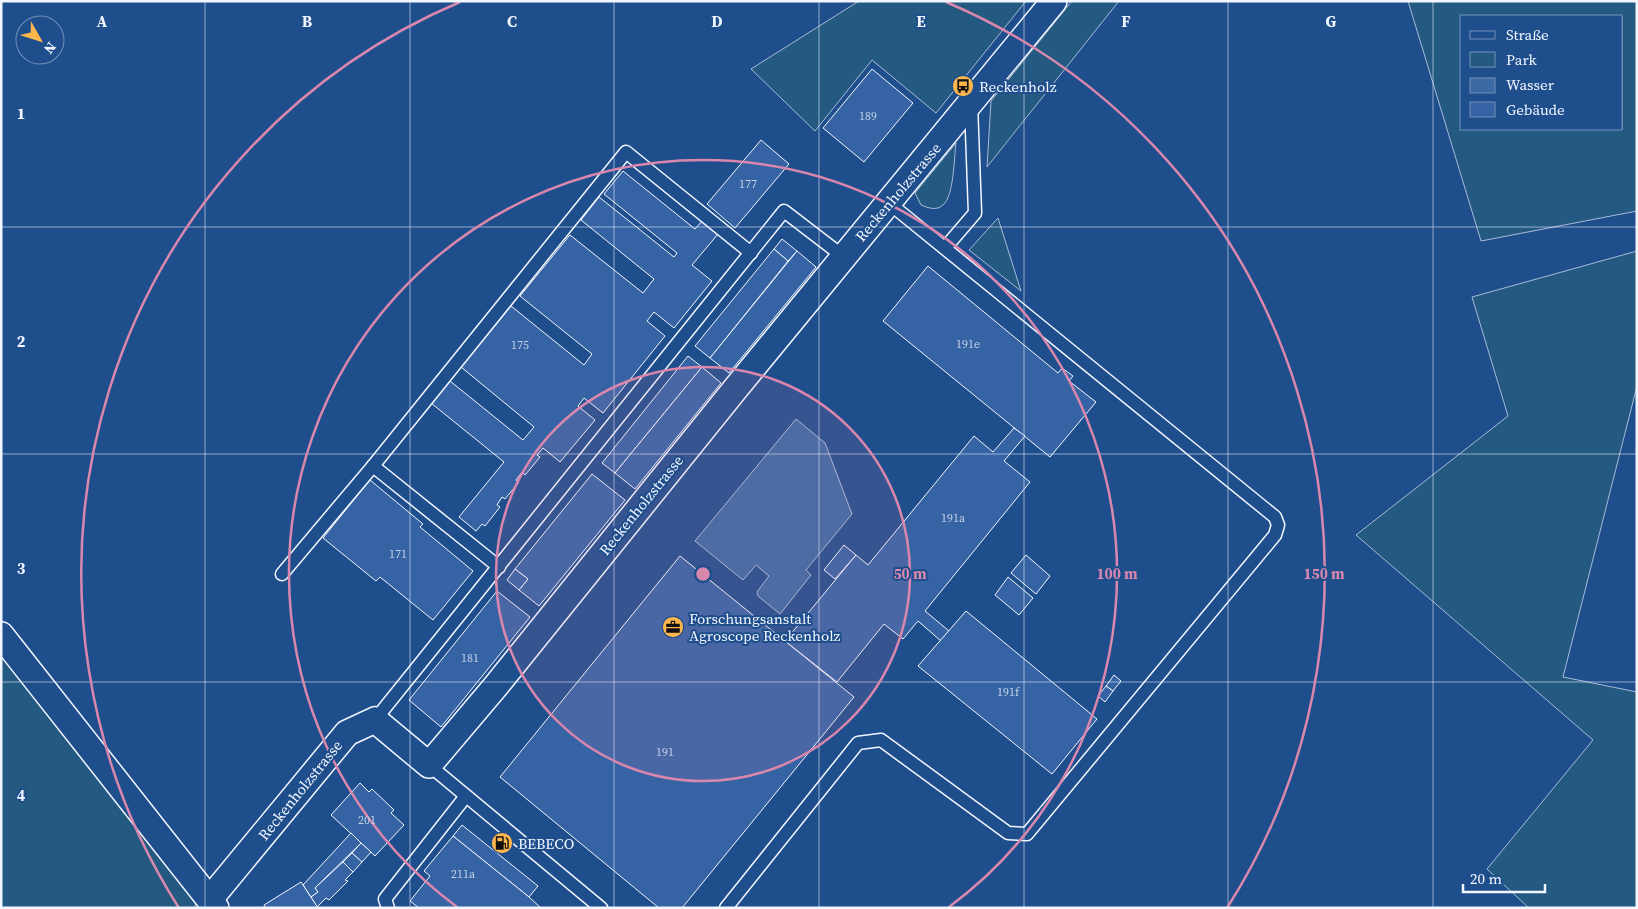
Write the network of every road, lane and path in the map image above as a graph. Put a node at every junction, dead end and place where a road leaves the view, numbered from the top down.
1 (1054, 1) edge
2 (971, 103) junction
3 (889, 203) junction
4 (945, 248) junction
5 (751, 253) junction
6 (844, 257) junction
7 (373, 466) junction
8 (499, 567) junction
9 (282, 574) dead end
10 (1, 635) edge
11 (375, 720) junction
12 (429, 765) junction
13 (466, 796) junction
14 (210, 905) edge
15 (388, 908) edge
16 (601, 908) edge
17 (726, 908) edge

1 - 2 street, Reckenholzstrasse
2 - 3 street, Reckenholzstrasse
2 - 4 lane
3 - 4 lane
3 - 6 street, Reckenholzstrasse
4 - 17 lane
5 - 6 lane
5 - 7 lane
5 - 8 lane
6 - 12 street, Reckenholzstrasse
7 - 8 lane
7 - 9 lane
8 - 11 lane
10 - 14 street, Reckenholzstrasse
11 - 12 street
11 - 14 street, Reckenholzstrasse
12 - 13 lane
13 - 15 lane
13 - 16 lane

